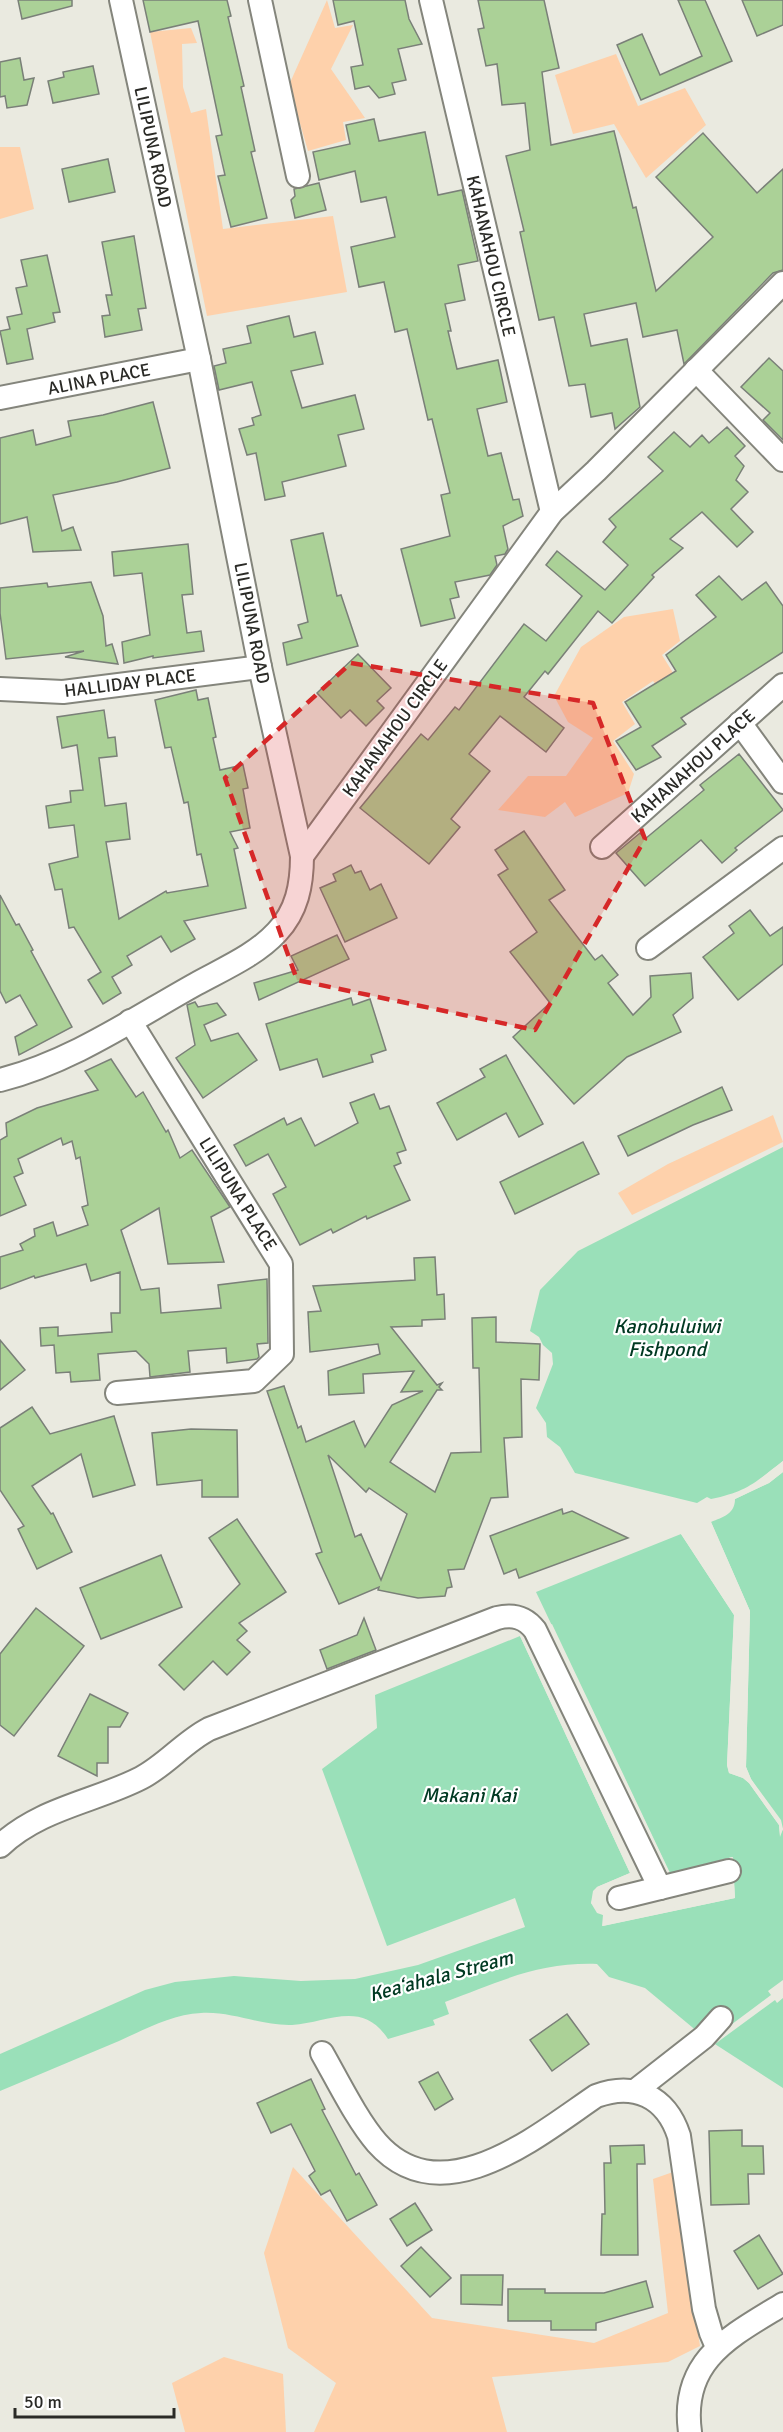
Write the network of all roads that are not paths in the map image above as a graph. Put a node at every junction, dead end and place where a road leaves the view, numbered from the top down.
1 (122, 0) edge
2 (260, 0) edge
3 (431, 0) edge
4 (298, 176) dead end
5 (783, 283) edge
6 (199, 359) junction
7 (696, 370) junction
8 (0, 398) edge
9 (783, 460) edge
10 (552, 512) junction
11 (260, 667) junction
12 (783, 686) edge
13 (0, 689) edge
14 (740, 723) junction
15 (783, 782) edge
16 (602, 847) dead end
17 (783, 848) edge
18 (302, 856) junction
19 (648, 948) dead end
20 (130, 1021) junction
21 (0, 1080) edge
22 (117, 1393) dead end
23 (0, 1846) edge
24 (729, 1871) dead end
25 (660, 1888) junction
26 (619, 1898) dead end
27 (722, 2018) dead end
28 (322, 2053) dead end
29 (635, 2091) junction
30 (783, 2304) edge
31 (717, 2347) junction
32 (690, 2422) edge

1 - 6 street, LILIPUNA ROAD
2 - 4 street
3 - 10 street, KAHANAHOU CIRCLE
5 - 7 street, KAHANAHOU CIRCLE
6 - 8 street, ALINA PLACE
6 - 11 street, LILIPUNA ROAD
7 - 9 street
7 - 10 street, KAHANAHOU CIRCLE
10 - 18 street, KAHANAHOU CIRCLE
11 - 13 street, HALLIDAY PLACE
11 - 18 street, LILIPUNA ROAD
12 - 14 street, KAHANAHOU PLACE
14 - 15 street
14 - 16 street, KAHANAHOU PLACE
17 - 19 street
18 - 20 street, LILIPUNA ROAD
20 - 21 street, LILIPUNA ROAD
20 - 22 street, LILIPUNA PLACE
23 - 25 street
24 - 25 street
25 - 26 street
27 - 29 street
28 - 29 street
29 - 31 street
30 - 31 street
31 - 32 street

